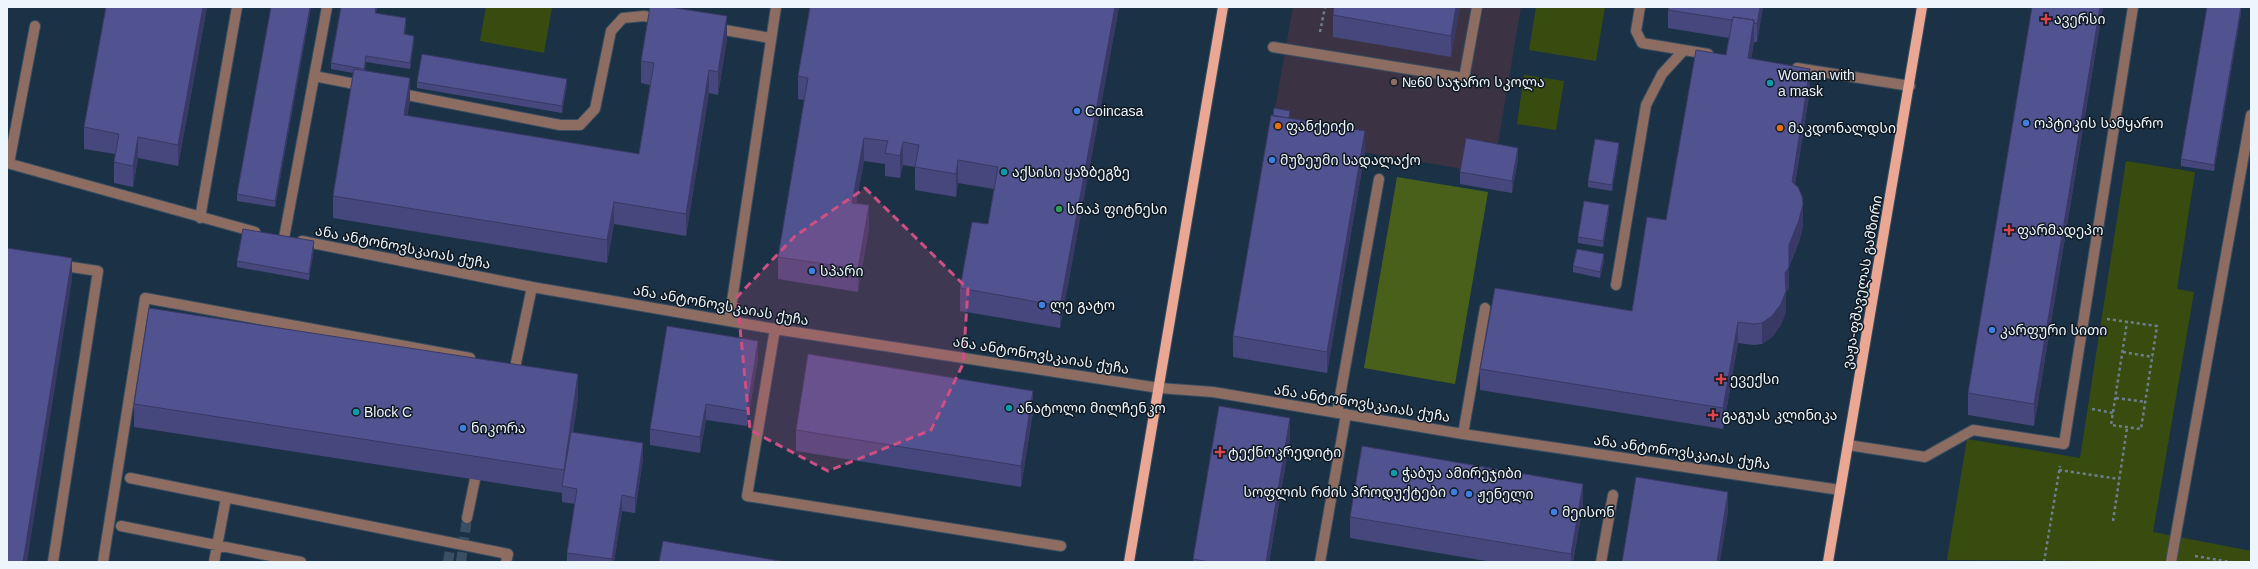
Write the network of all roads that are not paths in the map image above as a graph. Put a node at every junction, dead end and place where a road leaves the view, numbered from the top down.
1 (237, 7) edge
2 (327, 7) edge
3 (776, 7) edge
4 (1224, 7) edge
5 (1477, 7) edge
6 (1640, 7) edge
7 (1922, 7) edge
8 (2133, 7) edge
9 (668, 20) edge
10 (35, 26) dead end
11 (699, 26) edge
12 (770, 38) junction
13 (1273, 47) dead end
14 (1684, 50) junction
15 (1722, 56) edge
16 (1790, 67) edge
17 (314, 76) junction
18 (1910, 86) junction
19 (2251, 115) edge
20 (8, 163) edge
21 (1379, 178) dead end
22 (200, 218) junction
23 (263, 234) edge
24 (45, 263) edge
25 (1616, 285) dead end
26 (532, 287) junction
27 (1485, 308) dead end
28 (729, 321) junction
29 (775, 329) junction
30 (484, 360) edge
31 (512, 387) edge
32 (1159, 388) junction
33 (1342, 413) junction
34 (1463, 434) junction
35 (1848, 445) junction
36 (130, 478) dead end
37 (475, 479) edge
38 (1840, 490) junction
39 (1613, 495) dead end
40 (226, 498) junction
41 (467, 518) tunnel mouth
42 (121, 526) dead end
43 (217, 546) junction
44 (1061, 546) dead end
45 (2172, 557) edge
46 (53, 562) edge
47 (103, 562) edge
48 (214, 562) edge
49 (301, 562) edge
50 (506, 562) edge
51 (1129, 562) edge
52 (1320, 562) edge
53 (1601, 562) edge
54 (1828, 562) edge

1 - 22 street
2 - 17 street
3 - 12 street
4 - 32 main road
5 - 13 street
6 - 14 street
7 - 18 main road, ვაჟა-ფშაველას გამზირი
8 - 35 street
9 - 17 street
10 - 20 street
11 - 12 street
12 - 28 street
14 - 15 street
14 - 25 street
16 - 18 street
17 - 26 street, ანა ანტონოვსკაიას ქუჩა
18 - 35 main road, ვაჟა-ფშაველას გამზირი
19 - 45 street
20 - 22 street
21 - 33 street
22 - 23 street
24 - 46 street
26 - 28 street, ანა ანტონოვსკაიას ქუჩა
26 - 31 street
27 - 34 street
28 - 29 street, ანა ანტონოვსკაიას ქუჩა
29 - 32 street, ანა ანტონოვსკაიას ქუჩა
29 - 44 street
30 - 47 street
32 - 33 street, ანა ანტონოვსკაიას ქუჩა
32 - 51 main road
33 - 34 street, ანა ანტონოვსკაიას ქუჩა
33 - 52 street
34 - 38 street, ანა ანტონოვსკაიას ქუჩა
35 - 38 main road, ვაჟა-ფშაველას გამზირი
36 - 40 street
37 - 41 street
38 - 54 main road, ვაჟა-ფშაველას გამზირი
39 - 53 street
40 - 43 street
40 - 50 street
42 - 43 street
43 - 48 street
43 - 49 street

